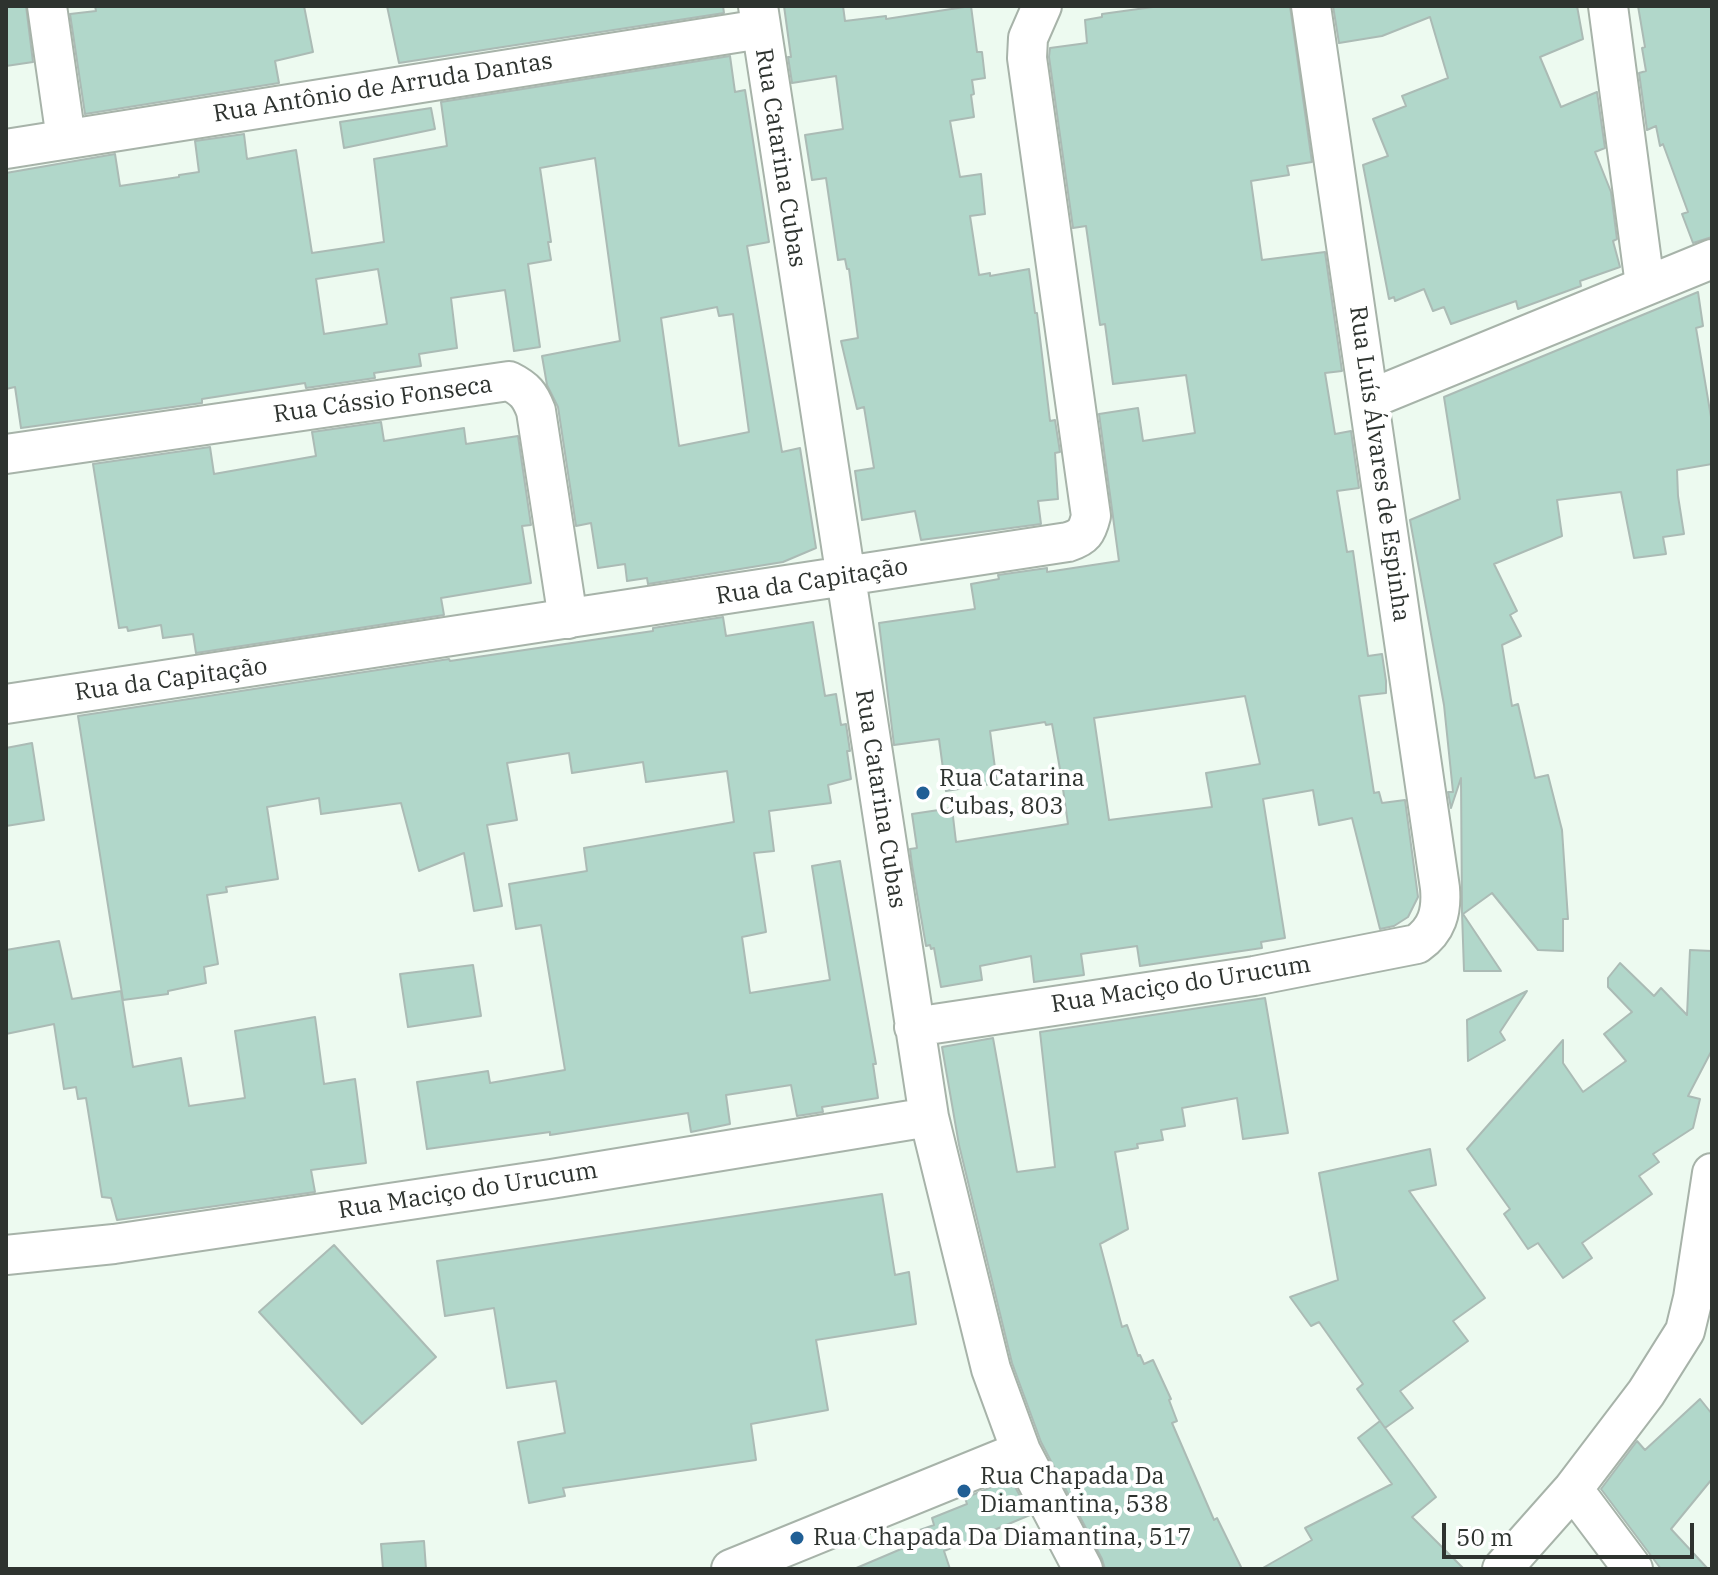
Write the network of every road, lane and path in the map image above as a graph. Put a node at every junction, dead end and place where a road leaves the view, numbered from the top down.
1 (47, 6) edge
2 (1042, 6) edge
3 (1311, 6) edge
4 (1608, 6) edge
5 (759, 18) edge
6 (66, 139) junction
7 (6, 149) edge
8 (1712, 259) edge
9 (1645, 285) junction
10 (1370, 399) junction
11 (6, 454) edge
12 (844, 576) junction
13 (568, 619) junction
14 (6, 704) edge
15 (1437, 921) joint
16 (914, 1027) junction
17 (929, 1117) junction
18 (1712, 1173) edge
19 (6, 1255) edge
20 (1021, 1451) junction
21 (1573, 1489) junction
22 (731, 1569) edge
23 (1083, 1569) edge
24 (1502, 1569) edge
25 (1633, 1569) edge

1 - 6 street
2 - 12 street, Rua da Capitação
3 - 10 street, Rua Luís Álvares de Espinha
4 - 9 street
5 - 6 street, Rua Antônio de Arruda Dantas
5 - 12 street, Rua Catarina Cubas
6 - 7 street, Rua Antônio de Arruda Dantas
8 - 9 street
9 - 10 street
10 - 15 street, Rua Luís Álvares de Espinha
11 - 13 street, Rua Cássio Fonseca
12 - 13 street, Rua da Capitação
12 - 16 street, Rua Catarina Cubas
13 - 14 street, Rua da Capitação
15 - 16 street, Rua Maciço do Urucum
16 - 17 street, Rua Catarina Cubas
17 - 19 street, Rua Maciço do Urucum
17 - 20 street, Rua Catarina Cubas
18 - 21 street
20 - 22 street
20 - 23 street, Rua Catarina Cubas
21 - 24 street
21 - 25 street

